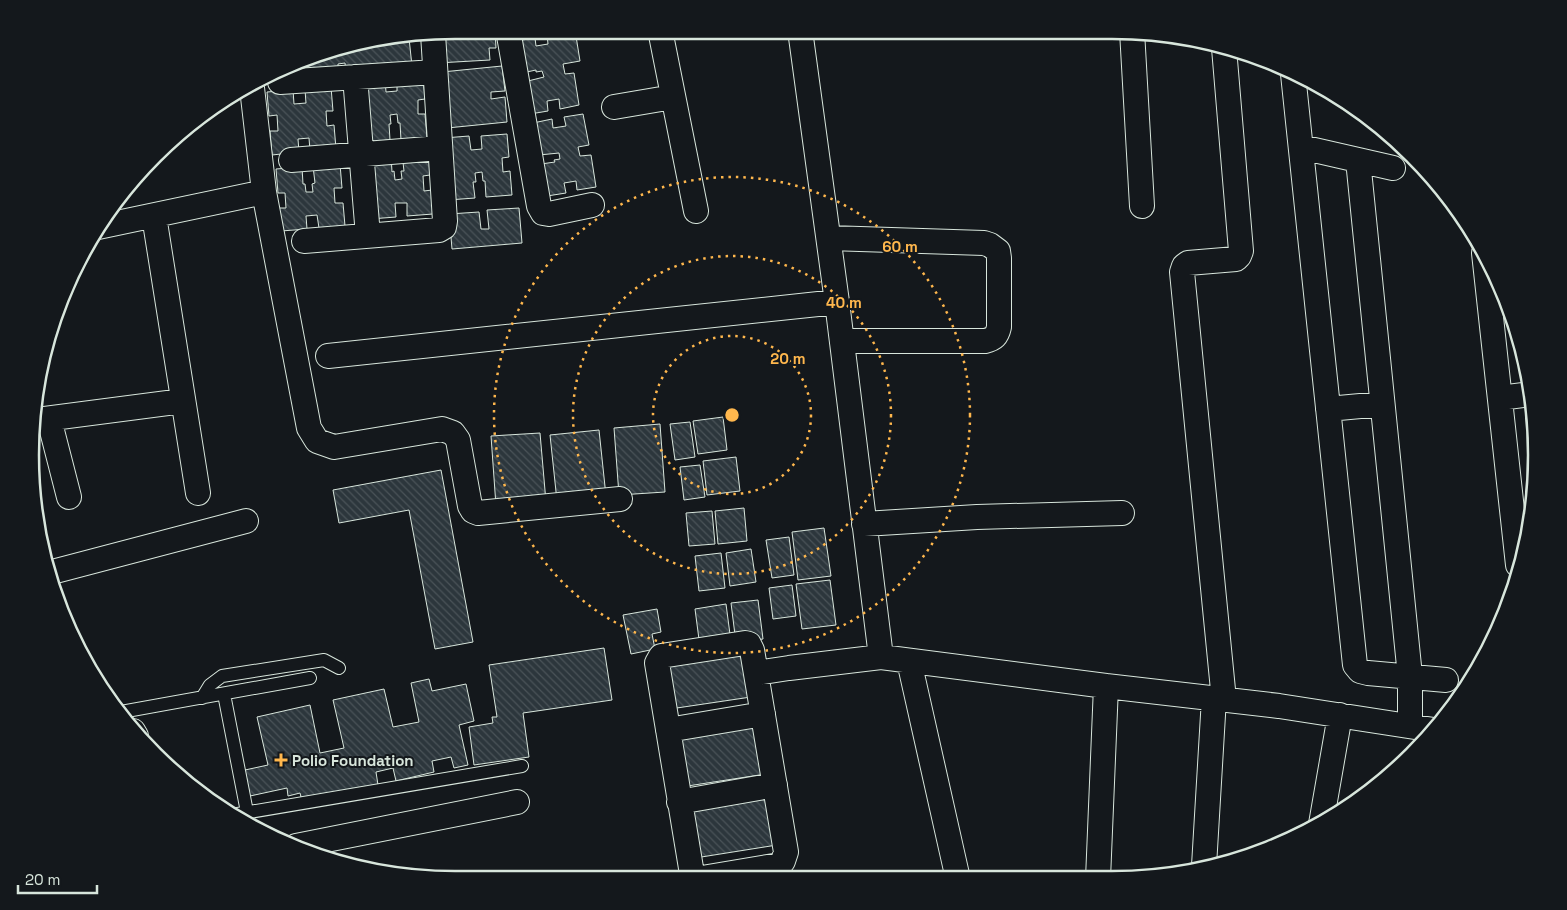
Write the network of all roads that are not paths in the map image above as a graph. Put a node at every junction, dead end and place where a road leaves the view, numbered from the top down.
1 (510, 39) edge
2 (662, 39) edge
3 (801, 39) edge
4 (433, 40) edge
5 (1133, 40) edge
6 (1225, 54) edge
7 (435, 72) junction
8 (355, 77) junction
9 (1294, 81) edge
10 (280, 82) dead end
11 (252, 92) edge
12 (673, 97) junction
13 (614, 108) dead end
14 (1300, 146) junction
15 (440, 148) junction
16 (361, 154) junction
17 (291, 160) dead end
18 (1358, 160) junction
19 (1393, 168) dead end
20 (264, 192) junction
21 (592, 205) dead end
22 (1142, 206) dead end
23 (696, 211) dead end
24 (154, 216) junction
25 (108, 225) edge
26 (368, 236) junction
27 (829, 238) junction
28 (304, 241) dead end
29 (1486, 274) edge
30 (837, 302) junction
31 (842, 341) junction
32 (328, 356) dead end
33 (1524, 395) edge
34 (1500, 398) junction
35 (184, 401) junction
36 (1382, 404) junction
37 (1328, 409) junction
38 (43, 419) edge
39 (198, 493) dead end
40 (69, 497) dead end
41 (620, 499) dead end
42 (1122, 512) dead end
43 (246, 521) dead end
44 (864, 524) junction
45 (1517, 552) edge
46 (55, 571) edge
47 (881, 657) junction
48 (909, 661) junction
49 (339, 668) dead end
50 (756, 673) junction
51 (1410, 676) junction
52 (310, 678) dead end
53 (1446, 680) dead end
54 (1106, 686) junction
55 (224, 694) junction
56 (202, 698) junction
57 (1219, 699) junction
58 (127, 711) edge
59 (763, 714) junction
60 (1340, 716) junction
61 (1410, 726) junction
62 (1425, 729) edge
63 (668, 730) junction
64 (522, 766) dead end
65 (775, 785) junction
66 (517, 802) dead end
67 (679, 802) junction
68 (247, 812) junction
69 (243, 813) edge
70 (1323, 813) edge
71 (307, 844) edge
72 (1204, 860) edge
73 (691, 871) edge
74 (744, 871) edge
75 (956, 871) edge
76 (1098, 871) edge

1 - 21 street
2 - 12 street
3 - 27 street
4 - 7 street
5 - 22 street
6 - 57 street
7 - 8 street
7 - 15 street
8 - 10 street
8 - 16 street
9 - 14 street
11 - 20 street
12 - 13 street
12 - 23 street
14 - 18 street
14 - 37 street
15 - 16 street
15 - 26 street
16 - 17 street
16 - 26 street
18 - 19 street
18 - 36 street
20 - 24 street
20 - 41 street
24 - 25 street
24 - 35 street
26 - 28 street
27 - 30 street
27 - 31 street
29 - 34 street
30 - 31 street
30 - 32 street
31 - 44 street
33 - 34 street
34 - 45 street
35 - 38 street
35 - 39 street
36 - 37 street
36 - 51 street
37 - 51 street
38 - 40 street
42 - 44 street
43 - 46 street
44 - 47 street
47 - 48 street
47 - 50 street
48 - 54 street
48 - 75 street
49 - 56 lane
50 - 59 street
50 - 63 street
51 - 53 street
51 - 61 street
52 - 55 lane
54 - 57 street
54 - 76 street
55 - 56 lane
55 - 68 lane
56 - 58 lane
57 - 60 street
57 - 72 street
59 - 63 street
59 - 65 street
60 - 61 street
60 - 70 street
61 - 62 street
63 - 67 street
64 - 68 lane
65 - 67 street
65 - 74 street
66 - 71 street
67 - 73 street
68 - 69 lane

